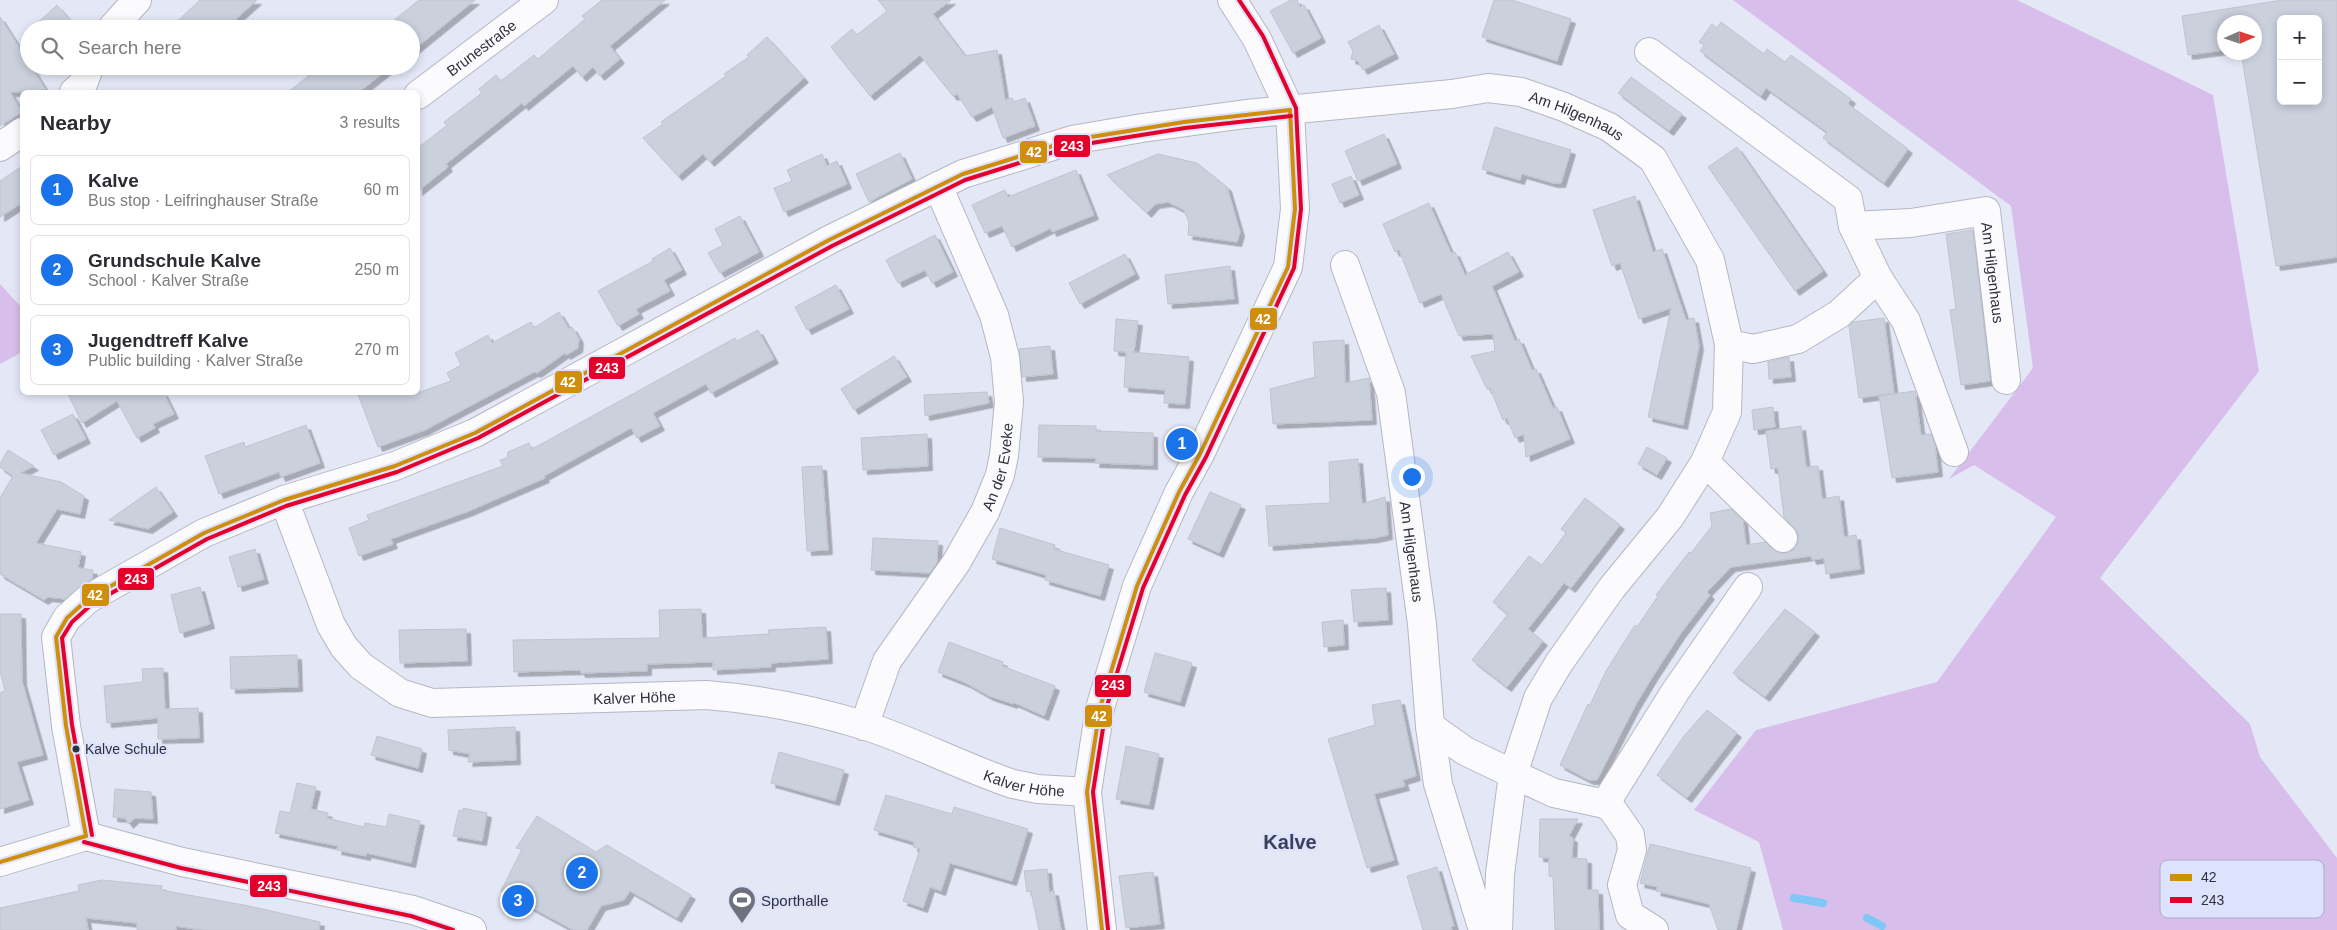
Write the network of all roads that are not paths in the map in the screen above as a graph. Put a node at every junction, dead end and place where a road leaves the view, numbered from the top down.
1 (138, 0) edge
2 (544, 0) edge
3 (1232, 0) edge
4 (119, 20) edge
5 (1649, 52) dead end
6 (86, 75) edge
7 (76, 90) edge
8 (420, 93) edge
9 (1290, 110) junction
10 (20, 133) edge
11 (0, 147) edge
12 (938, 186) junction
13 (1853, 226) junction
14 (1345, 266) dead end
15 (1878, 278) junction
16 (1729, 344) junction
17 (2006, 380) dead end
18 (1954, 452) dead end
19 (1705, 462) junction
20 (284, 500) junction
21 (1783, 538) dead end
22 (1748, 586) dead end
23 (864, 726) junction
24 (1430, 726) junction
25 (1513, 774) junction
26 (1087, 792) junction
27 (1605, 804) junction
28 (86, 836) junction
29 (0, 862) edge
30 (472, 930) edge
31 (1102, 930) edge
32 (1483, 930) edge
33 (1498, 930) edge
34 (1654, 930) edge

1 - 4 street
2 - 8 street, Brunestraße
3 - 9 street
5 - 13 street
6 - 7 street
9 - 12 street, Am Hilgenhaus
9 - 16 street, Am Hilgenhaus
9 - 26 street
10 - 11 street
12 - 20 street, Am Hilgenhaus
12 - 23 street, An der Eveke
13 - 15 street
13 - 17 street, Am Hilgenhaus
14 - 24 street, Am Hilgenhaus
15 - 16 street
15 - 18 street
16 - 19 street, Am Hilgenhaus
19 - 21 street
19 - 25 street, Am Hilgenhaus
20 - 23 street, Kalver Höhe
20 - 28 street, Am Hilgenhaus
22 - 27 street
23 - 26 street, Kalver Höhe
24 - 25 street
24 - 32 street, Am Hilgenhaus
25 - 27 street
25 - 33 street, Am Hilgenhaus
26 - 31 street
27 - 34 street
28 - 29 street
28 - 30 street

